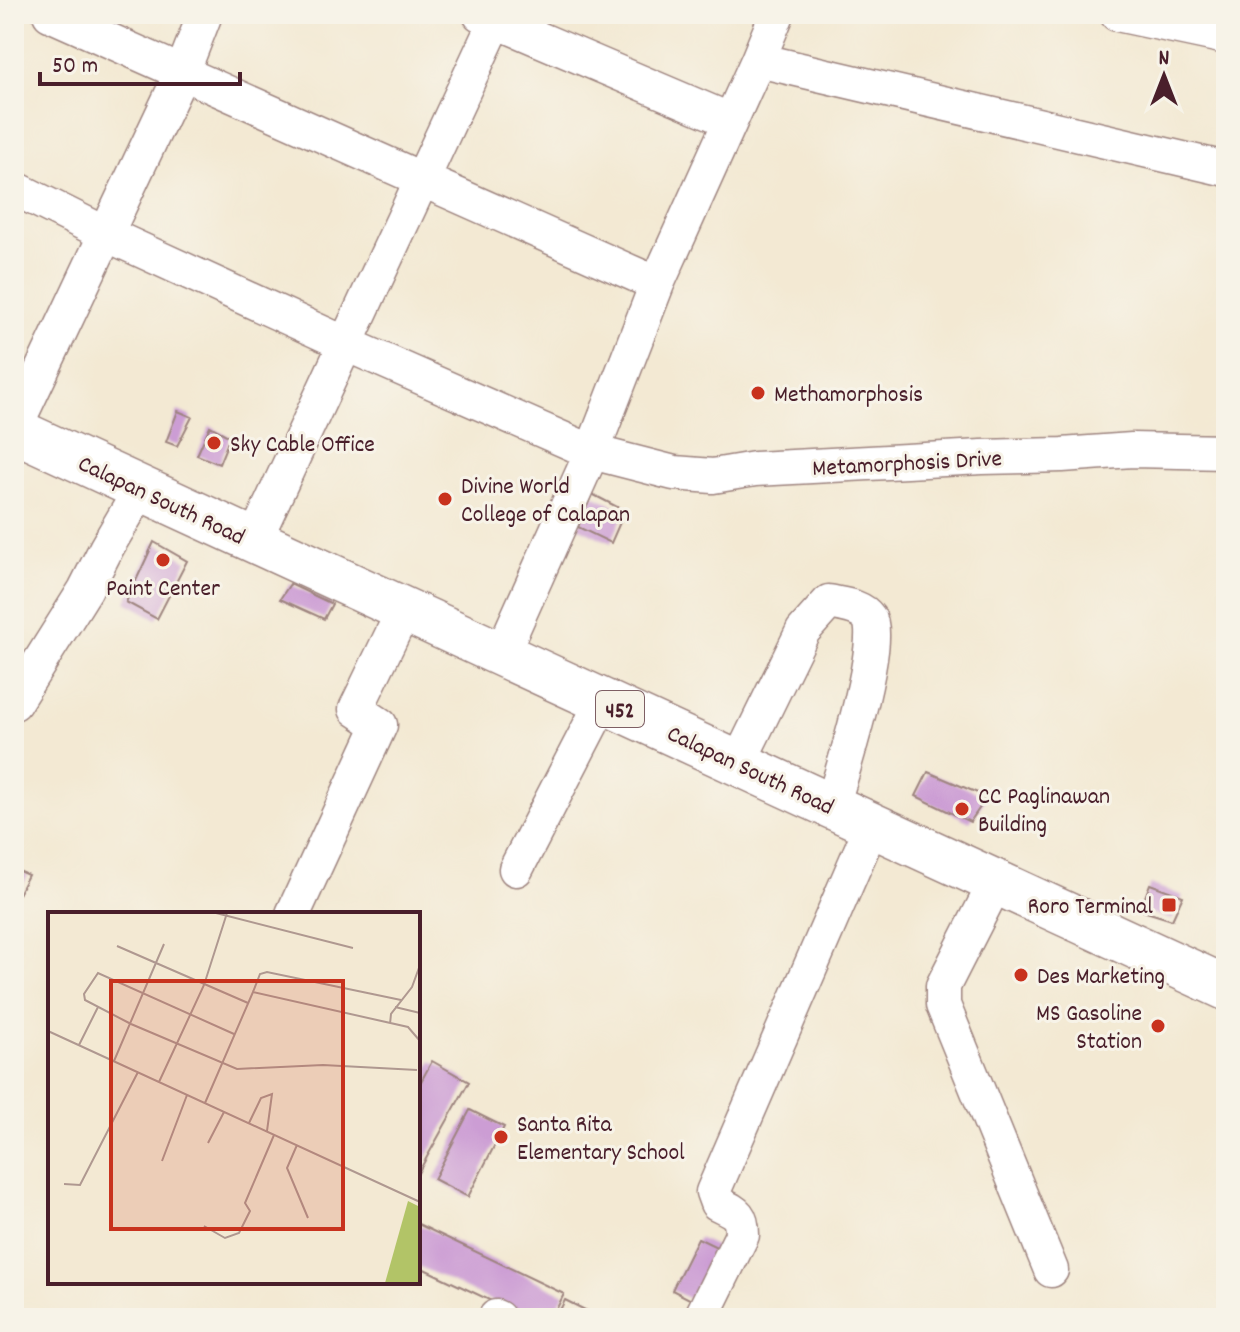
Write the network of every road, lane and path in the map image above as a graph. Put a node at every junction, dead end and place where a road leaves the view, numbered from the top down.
1 (50, 14) edge
2 (205, 14) edge
3 (777, 14) edge
4 (1117, 14) edge
5 (492, 16) edge
6 (1226, 37) edge
7 (758, 60) junction
8 (182, 73) junction
9 (729, 120) junction
10 (1226, 169) edge
11 (423, 179) junction
12 (14, 188) edge
13 (106, 234) junction
14 (657, 284) junction
15 (346, 344) junction
16 (14, 430) edge
17 (592, 452) junction
18 (1226, 452) edge
19 (141, 489) junction
20 (254, 541) junction
21 (404, 610) junction
22 (501, 655) junction
23 (603, 701) junction
24 (14, 703) edge
25 (738, 764) junction
26 (832, 806) junction
27 (872, 825) junction
28 (516, 869) dead end
29 (996, 882) junction
30 (294, 912) edge
31 (1226, 988) edge
32 (1051, 1270) dead end
33 (701, 1318) edge

1 - 8 street
2 - 8 street
3 - 7 street
4 - 6 street
5 - 9 street
5 - 11 street
7 - 9 street
7 - 10 street
8 - 11 street
8 - 13 street
9 - 14 street
11 - 14 street
11 - 15 street
12 - 13 street, Metamorphosis Drive
13 - 15 street, Metamorphosis Drive
13 - 16 street
14 - 17 street
15 - 17 street, Metamorphosis Drive
15 - 20 street
16 - 19 highway, Calapan South Road / 452
17 - 18 street, Metamorphosis Drive
17 - 22 street
19 - 20 highway, Calapan South Road / 452
19 - 24 street
20 - 21 highway, Calapan South Road / 452
21 - 22 highway, Calapan South Road / 452
21 - 30 street
22 - 23 highway, Calapan South Road / 452
23 - 25 highway, Calapan South Road / 452
23 - 28 street
25 - 26 highway, Calapan South Road / 452
25 - 26 street
26 - 27 highway, Calapan South Road / 452
27 - 29 highway, Calapan South Road / 452
27 - 33 street
29 - 31 highway, Calapan South Road / 452
29 - 32 street

